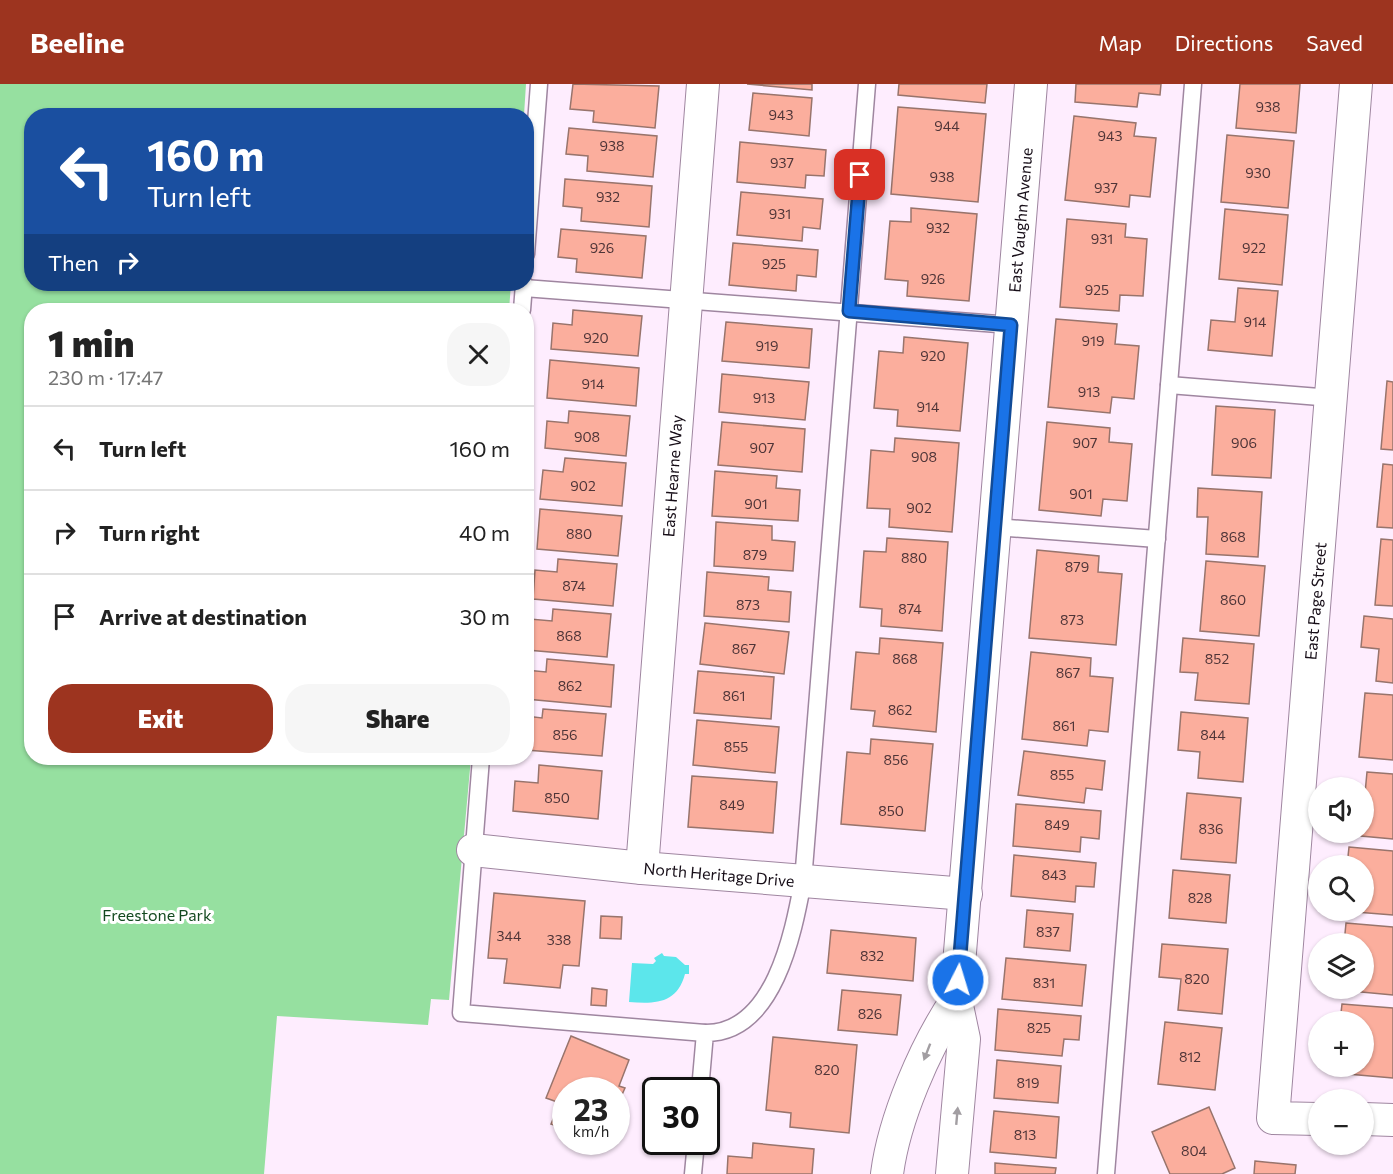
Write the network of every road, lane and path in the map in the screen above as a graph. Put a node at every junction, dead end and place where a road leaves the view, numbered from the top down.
1 (539, 84) edge
2 (703, 84) edge
3 (867, 84) edge
4 (1031, 84) edge
5 (1193, 84) edge
6 (1356, 84) edge
7 (534, 149) edge
8 (534, 287) edge
9 (686, 300) junction
10 (849, 311) junction
11 (1011, 325) junction
12 (1169, 385) junction
13 (1332, 398) junction
14 (995, 527) junction
15 (1156, 539) junction
16 (480, 765) edge
17 (473, 850) junction
18 (642, 868) junction
19 (804, 881) junction
20 (966, 894) junction
21 (956, 1001) junction
22 (705, 1033) junction
23 (701, 1077) edge
24 (1308, 1119) edge
25 (1374, 1119) edge
26 (1393, 1120) edge
27 (695, 1155) edge
28 (693, 1174) edge
29 (887, 1174) edge
30 (952, 1174) edge
31 (1106, 1174) edge

1 - 7 lane
2 - 9 street, East Hearne Way
3 - 10 lane
4 - 11 street, East Vaughn Avenue
5 - 12 lane
6 - 13 street, East Page Street
8 - 9 lane
9 - 10 lane
9 - 18 street, East Hearne Way
10 - 11 lane
10 - 19 lane
11 - 14 street, East Vaughn Avenue
12 - 13 lane
12 - 15 lane
13 - 24 street, East Page Street
14 - 15 lane
14 - 20 street, East Vaughn Avenue
15 - 31 lane
16 - 17 lane
17 - 18 street, North Heritage Drive
17 - 22 lane
18 - 19 street, North Heritage Drive
19 - 20 street, North Heritage Drive
19 - 22 lane
20 - 21 street, East Vaughn Avenue
21 -> 29 street, East Vaughn Avenue
30 -> 21 street, East Vaughn Avenue
22 - 23 lane
25 - 26 street
27 - 28 lane

